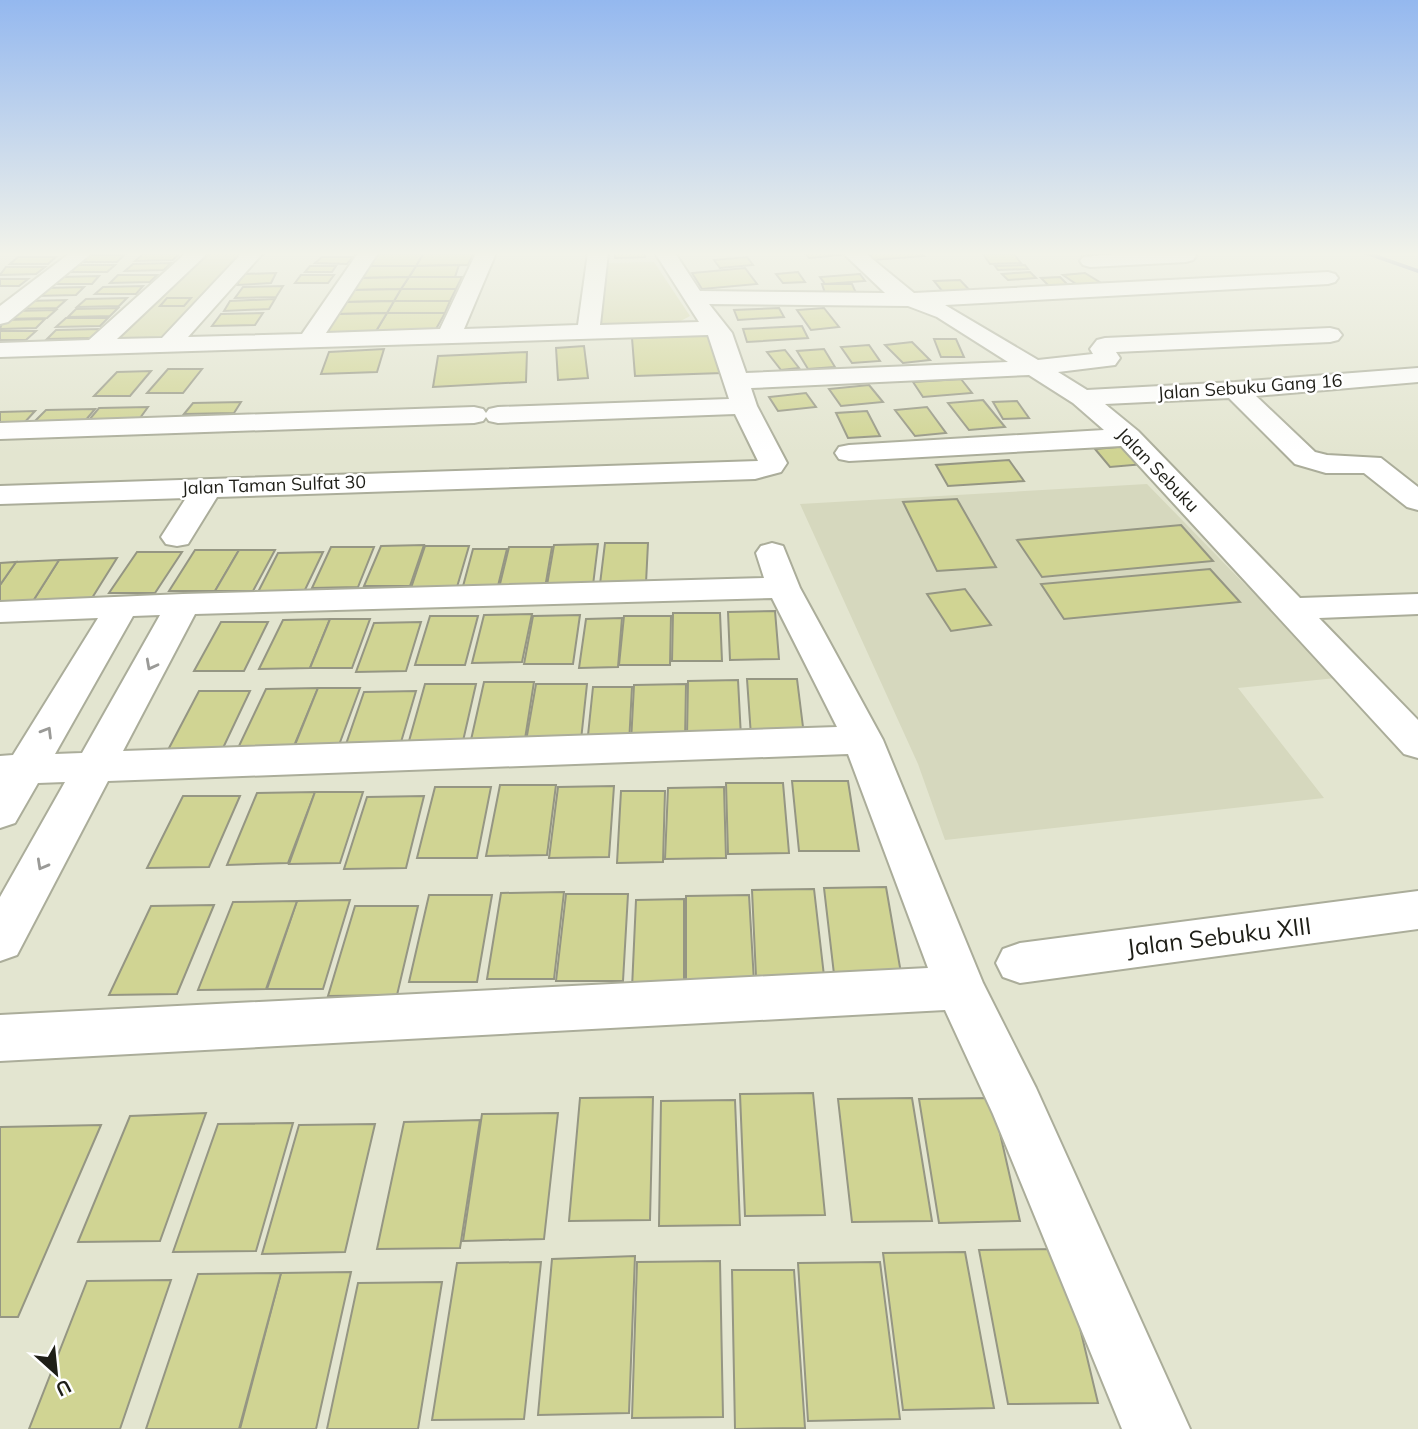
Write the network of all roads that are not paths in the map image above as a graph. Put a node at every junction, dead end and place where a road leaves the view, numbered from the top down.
1 (125, 320) edge
2 (191, 320) edge
3 (323, 320) edge
4 (456, 320) edge
5 (590, 320) edge
6 (708, 320) edge
7 (957, 320) edge
8 (1215, 320) edge
9 (713, 328) junction
10 (588, 333) junction
11 (1330, 335) dead end
12 (448, 338) junction
13 (1239, 338) junction
14 (309, 341) junction
15 (167, 345) junction
16 (95, 347) junction
17 (0, 350) edge
18 (1031, 369) junction
19 (1418, 375) edge
20 (1235, 390) junction
21 (742, 394) junction
22 (1082, 398) junction
23 (0, 431) edge
24 (1128, 438) junction
25 (849, 453) dead end
26 (207, 488) junction
27 (0, 495) edge
28 (1418, 501) edge
29 (177, 537) dead end
30 (183, 604) junction
31 (1418, 604) edge
32 (121, 608) junction
33 (1290, 609) junction
34 (0, 612) edge
35 (863, 740) junction
36 (1418, 744) edge
37 (98, 765) junction
38 (13, 769) edge
39 (0, 812) edge
40 (1418, 911) edge
41 (0, 941) edge
42 (1020, 963) dead end
43 (960, 988) junction
44 (0, 1038) edge
45 (1156, 1429) edge

1 - 16 street
2 - 15 street
3 - 14 street
4 - 12 street
5 - 10 street
6 - 9 street
7 - 18 street, Jalan Sebuku
8 - 13 street
9 - 10 street
9 - 21 street
10 - 12 street
11 - 13 street
12 - 14 street
13 - 18 street
14 - 15 street
15 - 16 street
16 - 17 street
18 - 21 street
18 - 22 street, Jalan Sebuku
19 - 20 street, Jalan Sebuku Gang 16
20 - 22 street, Jalan Sebuku Gang 16
20 - 28 street
21 - 23 street
21 - 26 street, Jalan Taman Sulfat 30
22 - 24 street, Jalan Sebuku
24 - 25 street
24 - 33 street, Jalan Sebuku
26 - 27 street, Jalan Taman Sulfat 30
26 - 29 street
30 - 32 street
30 - 35 street
30 -> 37 street
31 - 33 street
32 - 34 street
38 -> 32 street
33 - 36 street, Jalan Sebuku
35 - 37 street
35 - 43 street
37 - 38 street
37 -> 41 street
38 - 39 street
40 - 42 street, Jalan Sebuku XIII
43 - 44 street
43 - 45 street

